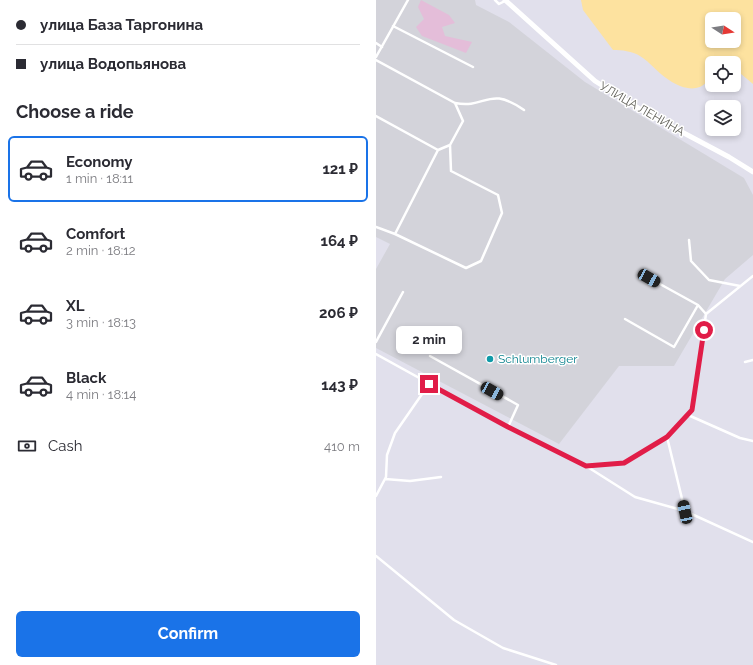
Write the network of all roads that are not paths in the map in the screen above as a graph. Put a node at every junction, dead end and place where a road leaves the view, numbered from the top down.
1 (408, 0) edge
2 (495, 0) edge
3 (506, 0) edge
4 (393, 26) junction
5 (376, 44) edge
6 (382, 46) junction
7 (376, 57) edge
8 (376, 60) edge
9 (473, 67) dead end
10 (455, 103) junction
11 (524, 110) dead end
12 (376, 116) edge
13 (450, 145) junction
14 (438, 150) junction
15 (753, 172) edge
16 (376, 227) edge
17 (395, 234) junction
18 (689, 240) dead end
19 (753, 276) edge
20 (649, 278) dead end
21 (740, 286) junction
22 (403, 292) dead end
23 (698, 305) junction
24 (706, 314) junction
25 (625, 319) dead end
26 (376, 342) edge
27 (376, 354) edge
28 (430, 356) dead end
29 (753, 360) edge
30 (745, 362) dead end
31 (429, 384) junction
32 (688, 415) junction
33 (508, 427) junction
34 (667, 437) junction
35 (753, 442) edge
36 (586, 466) junction
37 (441, 477) dead end
38 (385, 479) junction
39 (376, 496) edge
40 (685, 512) junction
41 (753, 542) edge
42 (376, 556) edge
43 (556, 665) edge

1 - 4 lane
2 - 3 lane
3 - 15 street, УЛИЦА ЛЕНИНА
4 - 6 lane
4 - 9 lane
5 - 6 lane
6 - 7 lane
8 - 10 lane
10 - 11 lane
10 - 13 lane
12 - 14 lane
13 - 14 lane
13 - 17 lane
14 - 17 lane
16 - 17 lane
18 - 21 lane
19 - 21 lane
20 - 23 lane
21 - 24 lane
22 - 26 lane
23 - 24 lane
23 - 25 lane
24 - 32 lane
27 - 31 lane
28 - 33 lane
29 - 30 lane
31 - 33 lane
31 - 38 lane
32 - 34 lane
32 - 35 lane
33 - 36 lane
34 - 36 lane
34 - 40 lane
36 - 40 lane
37 - 38 lane
38 - 39 lane
40 - 41 lane
42 - 43 lane

